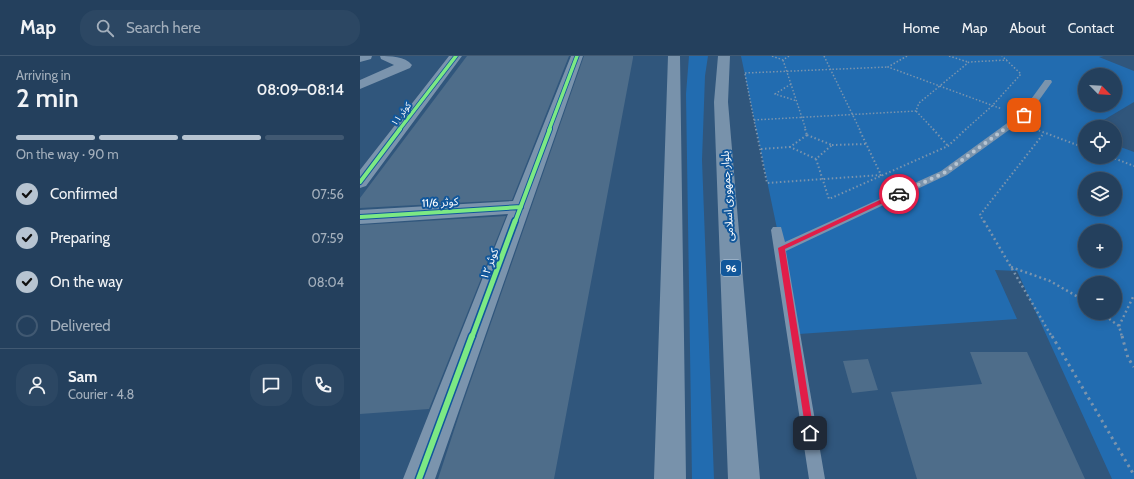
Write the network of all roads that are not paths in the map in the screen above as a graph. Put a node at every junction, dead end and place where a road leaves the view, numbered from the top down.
1 (366, 56) edge
2 (386, 56) edge
3 (456, 56) edge
4 (577, 56) edge
5 (724, 56) edge
6 (674, 57) edge
7 (360, 58) edge
8 (1048, 82) dead end
9 (360, 85) edge
10 (360, 182) edge
11 (521, 207) junction
12 (360, 217) edge
13 (777, 230) dead end
14 (781, 248) junction
15 (419, 479) edge
16 (670, 479) edge
17 (744, 479) edge
18 (817, 479) edge

1 - 7 street
2 - 9 street
3 - 10 street, کوثر ۱۱
4 - 11 street, کوثر ۱۲
5 - 17 main road, بلوار جمهوری اسلامی / 96
6 - 16 main road
8 - 14 lane
11 - 12 street, کوثر 11/6
11 - 15 street, کوثر ۱۲
13 - 14 lane
14 - 18 lane

